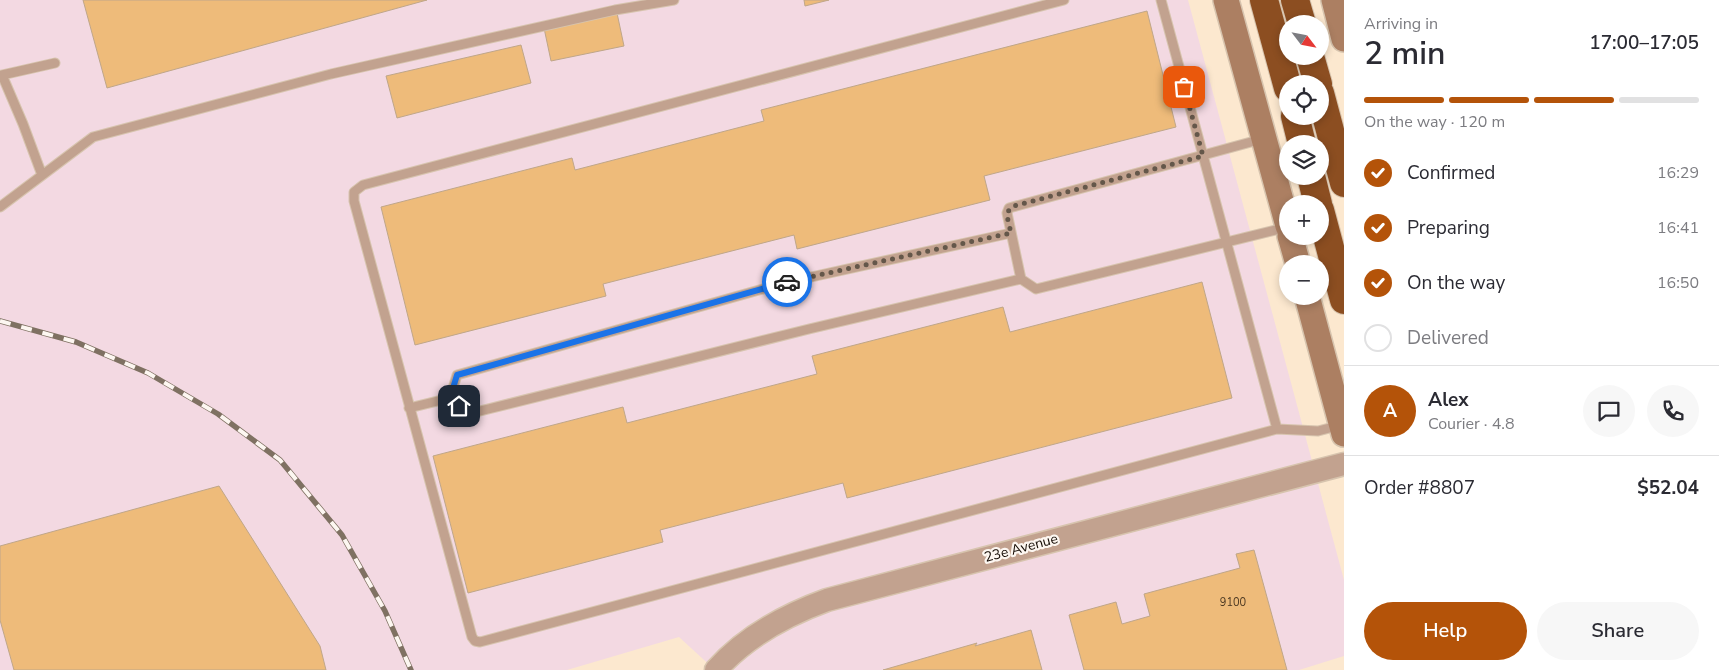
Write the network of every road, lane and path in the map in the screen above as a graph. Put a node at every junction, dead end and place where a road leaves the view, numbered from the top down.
1 (674, 0) edge
2 (1064, 0) edge
3 (1161, 0) edge
4 (1226, 0) edge
5 (1264, 0) edge
6 (1295, 0) edge
7 (1334, 0) edge
8 (1299, 15) edge
9 (1344, 39) edge
10 (55, 63) dead end
11 (1, 75) edge
12 (1284, 75) edge
13 (1329, 125) edge
14 (1264, 138) junction
15 (1203, 156) junction
16 (42, 175) junction
17 (1344, 183) edge
18 (1279, 195) edge
19 (0, 207) edge
20 (1279, 229) edge
21 (1011, 233) junction
22 (1226, 242) junction
23 (1329, 244) edge
24 (1021, 279) junction
25 (1344, 300) edge
26 (1309, 305) edge
27 (450, 398) junction
28 (409, 408) junction
29 (1277, 429) junction
30 (1343, 429) edge
31 (1344, 464) edge
32 (716, 670) edge

1 - 16 lane
2 - 28 lane
3 - 15 lane
4 - 14 main road
5 - 12 highway
6 - 8 highway
7 - 9 main road
10 - 11 lane
11 - 16 lane
13 - 17 highway
14 - 15 lane
14 - 18 main road
15 - 21 lane
15 - 22 lane
16 - 19 lane
20 - 22 lane
21 - 24 lane
21 - 27 lane
22 - 24 lane
22 - 29 lane
23 - 25 highway
24 - 27 lane
26 - 30 main road
27 - 28 lane
28 - 29 lane
29 - 30 lane
31 - 32 street, 23e Avenue

